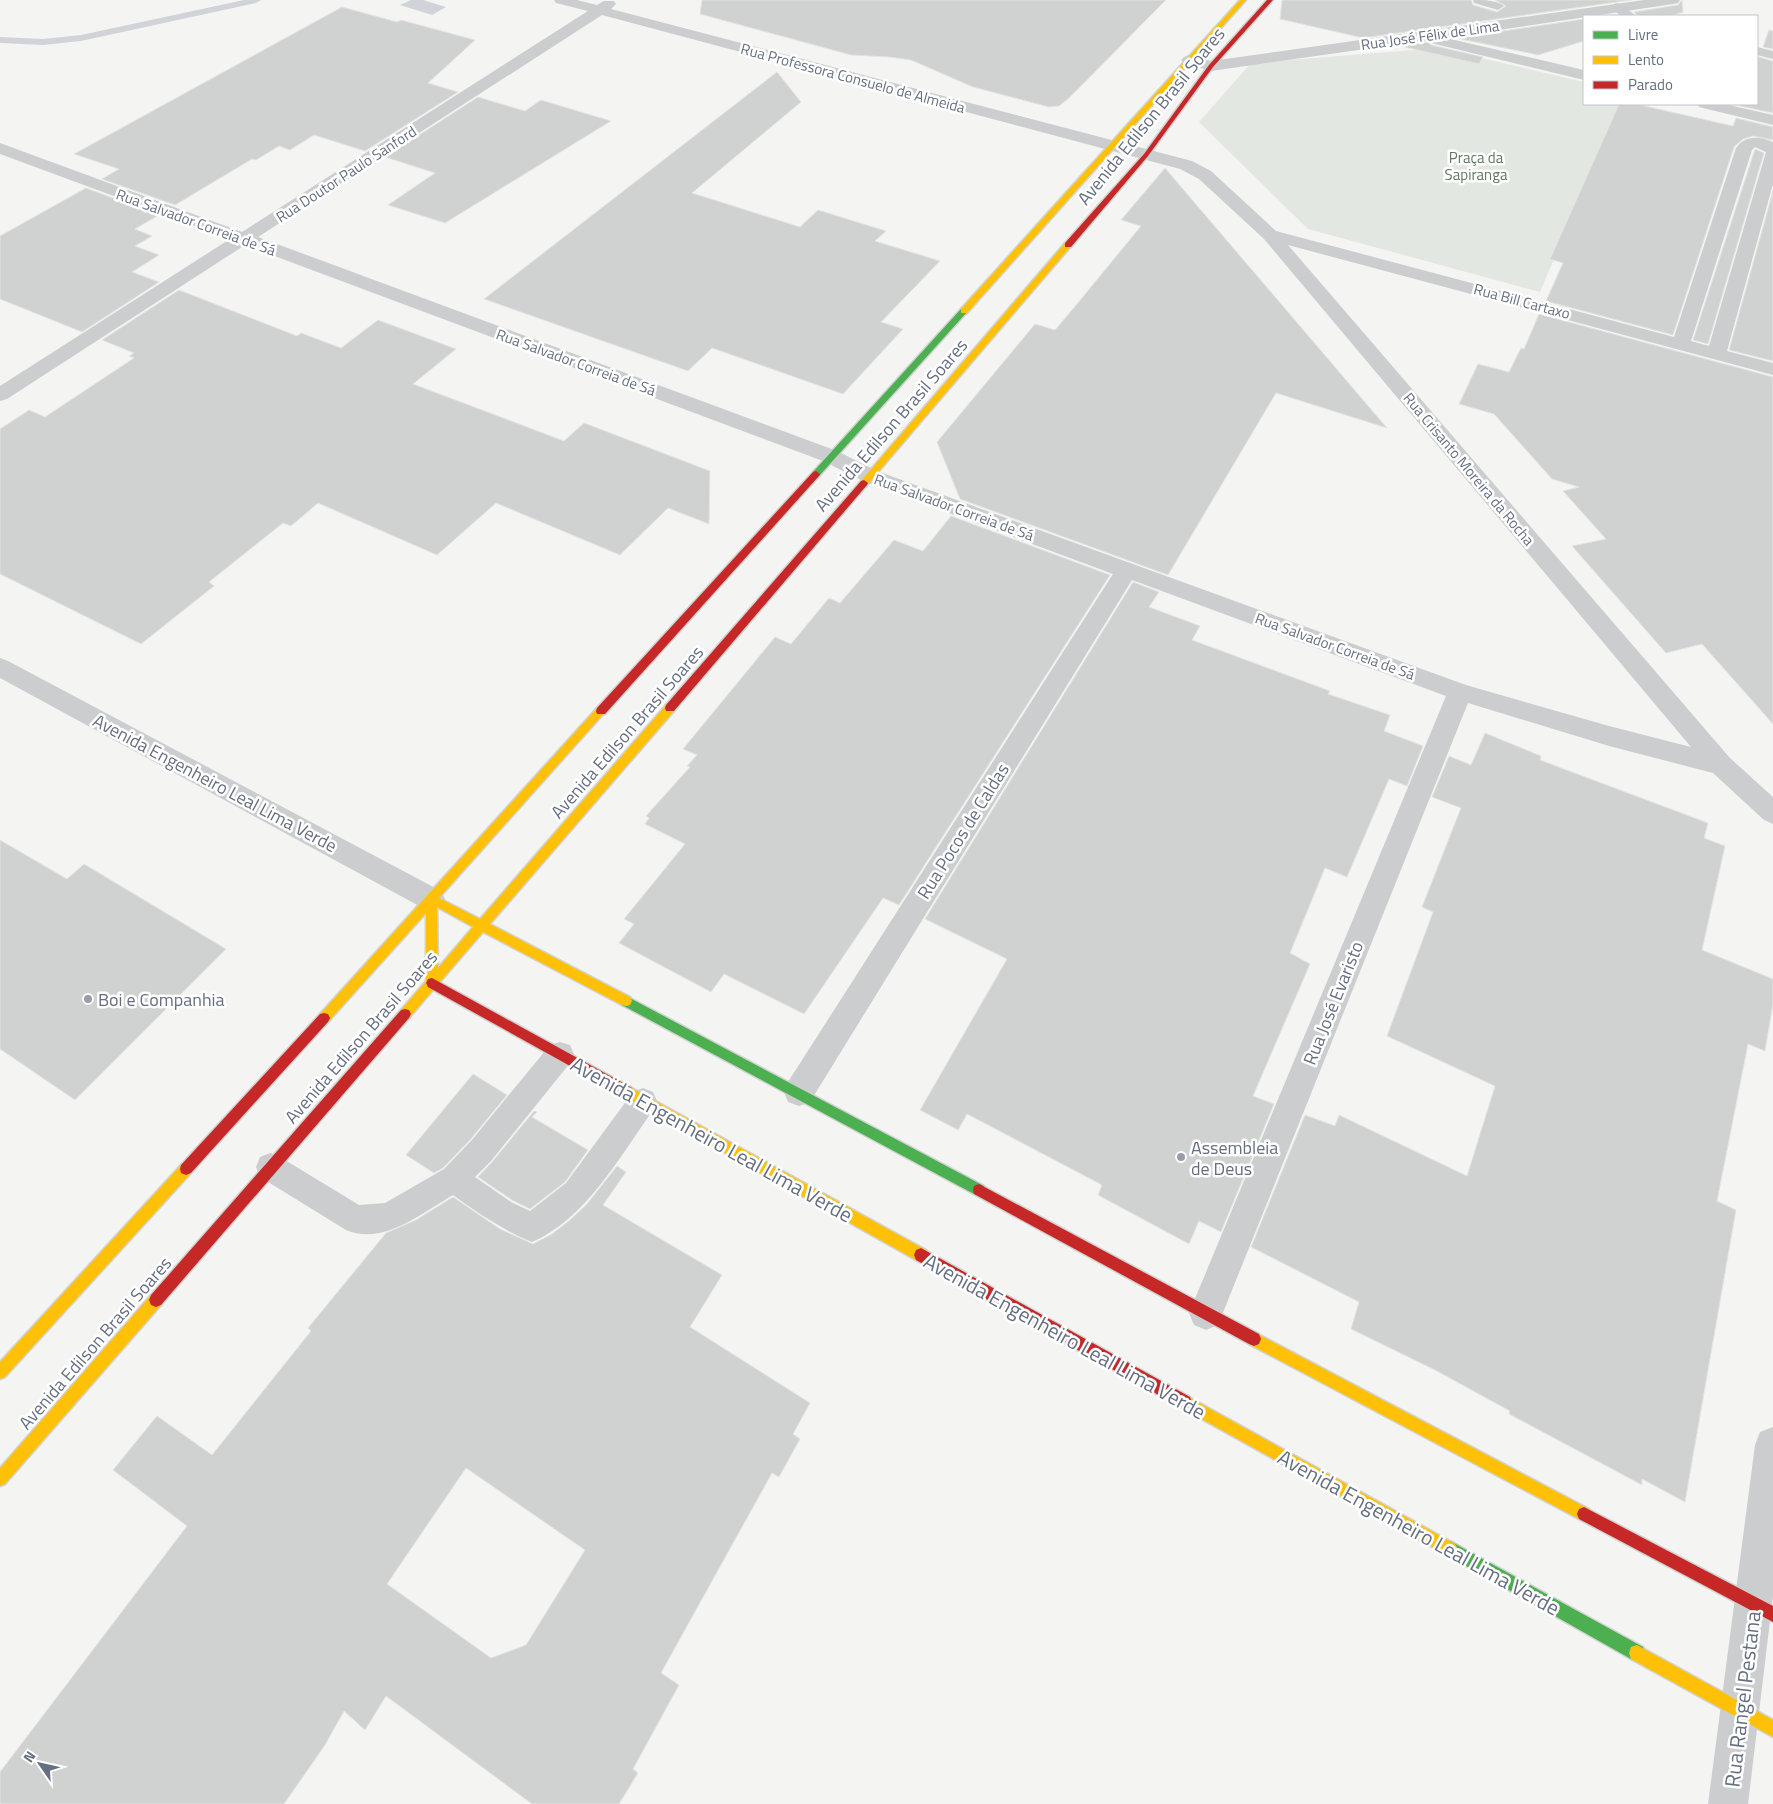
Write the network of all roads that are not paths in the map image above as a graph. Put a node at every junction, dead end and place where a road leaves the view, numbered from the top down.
1 (562, 0) edge
2 (615, 0) edge
3 (1243, 0) edge
4 (1270, 0) edge
5 (1479, 0) edge
6 (1672, 0) edge
7 (1498, 6) dead end
8 (1616, 7) junction
9 (599, 10) junction
10 (1628, 15) edge
11 (1422, 37) junction
12 (1758, 51) edge
13 (1773, 54) edge
14 (1188, 60) junction
15 (1211, 66) junction
16 (1583, 75) edge
17 (1709, 105) edge
18 (1773, 120) edge
19 (1113, 146) junction
20 (0, 148) edge
21 (1773, 149) edge
22 (1773, 154) edge
23 (1146, 155) junction
24 (1270, 235) junction
25 (244, 240) junction
26 (1680, 343) junction
27 (1717, 352) junction
28 (1773, 369) edge
29 (0, 395) edge
30 (830, 456) junction
31 (870, 476) junction
32 (1127, 570) junction
33 (0, 667) edge
34 (1460, 692) junction
35 (1721, 765) junction
36 (1773, 813) edge
37 (430, 899) junction
38 (482, 926) junction
39 (432, 983) junction
40 (560, 1054) junction
41 (799, 1092) junction
42 (643, 1101) junction
43 (270, 1167) junction
44 (454, 1178) junction
45 (1206, 1313) junction
46 (0, 1372) edge
47 (1773, 1445) edge
48 (0, 1479) edge
49 (1764, 1609) edge
50 (1741, 1711) junction
51 (1773, 1729) edge
52 (1728, 1804) edge

1 - 9 street, Rua Professora Consuelo de Almeida
2 - 9 street, Rua Doutor Paulo Sanford
3 - 14 main road, Avenida Edilson Brasil Soares
4 - 15 main road, Avenida Edilson Brasil Soares
5 - 7 lane
6 - 8 street, Rua José Félix de Lima
8 - 10 lane
8 - 11 street, Rua José Félix de Lima
9 - 19 street, Rua Professora Consuelo de Almeida
9 - 25 street, Rua Doutor Paulo Sanford
11 - 15 street, Rua José Félix de Lima
11 - 16 street
12 - 13 lane
14 - 15 street, Rua José Félix de Lima
14 - 19 main road, Avenida Edilson Brasil Soares
15 - 23 main road, Avenida Edilson Brasil Soares
17 - 18 street
19 - 23 street, Rua Professora Consuelo de Almeida
19 - 30 main road, Avenida Edilson Brasil Soares
20 - 25 street, Rua Salvador Correia de Sá
21 - 26 street
22 - 27 street
23 - 24 street, Rua Crisanto Moreira da Rocha
23 - 31 main road, Avenida Edilson Brasil Soares
24 - 26 street, Rua Bill Cartaxo
24 - 35 street, Rua Crisanto Moreira da Rocha
25 - 29 street, Rua Doutor Paulo Sanford
25 - 30 street, Rua Salvador Correia de Sá
26 - 27 street, Rua Bill Cartaxo
27 - 28 street, Rua Bill Cartaxo
30 - 31 street, Rua Salvador Correia de Sá
30 - 37 main road, Avenida Edilson Brasil Soares
31 - 32 street, Rua Salvador Correia de Sá
31 - 38 main road, Avenida Edilson Brasil Soares
32 - 34 street, Rua Salvador Correia de Sá
32 - 41 street, Rua Pocos de Caldas
33 - 37 street, Avenida Engenheiro Leal Lima Verde
34 - 35 street, Rua Salvador Correia de Sá
34 - 45 street, Rua José Evaristo
35 - 36 street, Rua Crisanto Moreira da Rocha
37 - 38 main road, Avenida Engenheiro Leal Lima Verde
37 - 39 main road
37 - 46 main road, Avenida Edilson Brasil Soares
38 - 39 main road, Avenida Edilson Brasil Soares
38 - 41 main road, Avenida Engenheiro Leal Lima Verde
39 - 40 main road, Avenida Engenheiro Leal Lima Verde
39 - 43 main road, Avenida Edilson Brasil Soares
40 - 42 main road, Avenida Engenheiro Leal Lima Verde
40 - 44 lane
41 - 45 main road, Avenida Engenheiro Leal Lima Verde
42 - 44 lane
42 - 50 main road, Avenida Engenheiro Leal Lima Verde
43 - 44 lane
43 - 48 main road, Avenida Edilson Brasil Soares
45 - 49 main road, Avenida Engenheiro Leal Lima Verde
47 - 49 street, Rua Rangel Pestana
49 - 50 street, Rua Rangel Pestana
50 - 51 main road, Avenida Engenheiro Leal Lima Verde
50 - 52 street, Rua Rangel Pestana

